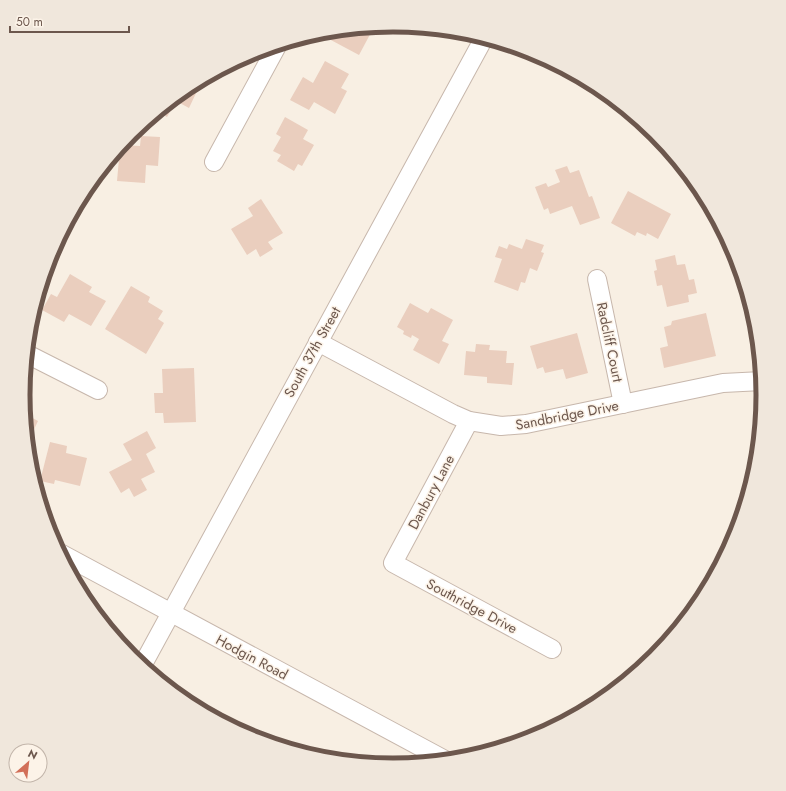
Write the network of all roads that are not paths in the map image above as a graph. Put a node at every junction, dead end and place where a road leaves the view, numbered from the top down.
1 (481, 43) edge
2 (273, 53) edge
3 (214, 162) dead end
4 (597, 279) dead end
5 (318, 342) junction
6 (32, 357) edge
7 (755, 381) edge
8 (98, 390) dead end
9 (623, 404) junction
10 (469, 421) junction
11 (68, 557) edge
12 (393, 563) joint
13 (170, 614) junction
14 (552, 649) dead end
15 (145, 660) edge
16 (436, 755) edge

1 - 5 street, South 37th Street
2 - 3 street
4 - 9 street, Radcliff Court
5 - 10 street, Sandbridge Drive
5 - 13 street, South 37th Street
6 - 8 street
7 - 9 street, Sandbridge Drive
9 - 10 street, Sandbridge Drive
10 - 12 street, Danbury Lane
11 - 13 street, Hodgin Road
12 - 14 street, Southridge Drive
13 - 15 street, South 37th Street
13 - 16 street, Hodgin Road

